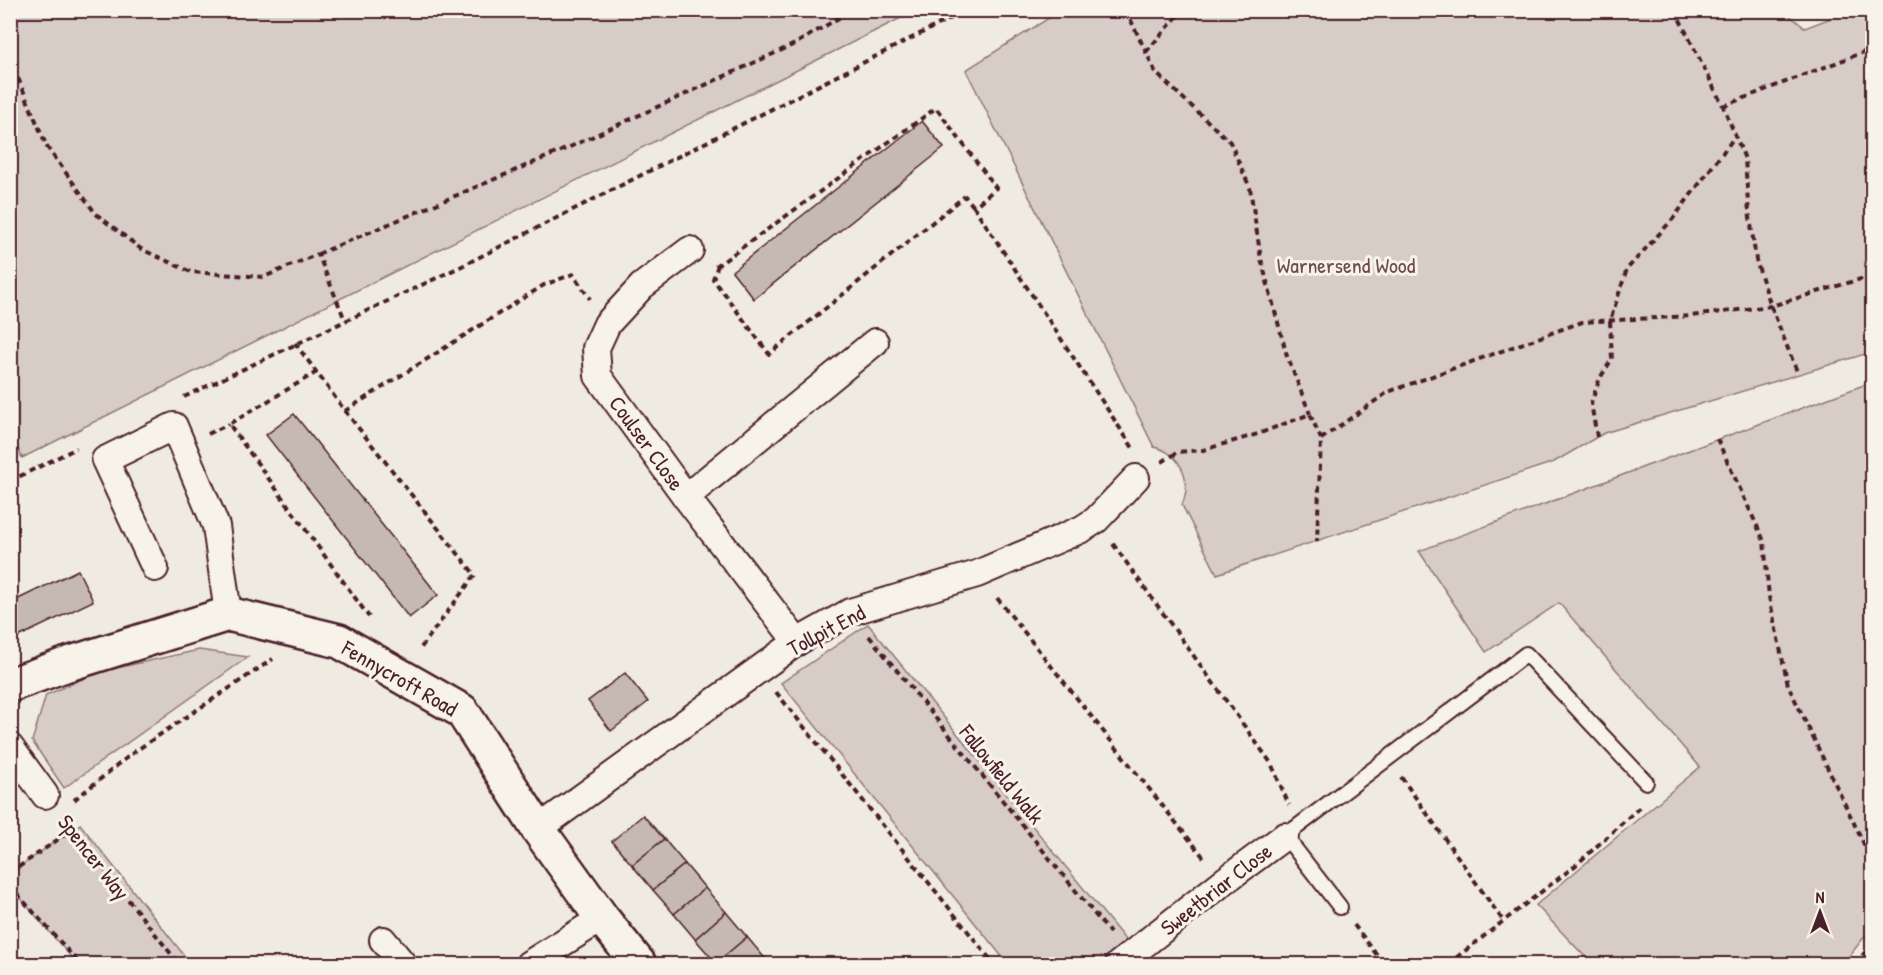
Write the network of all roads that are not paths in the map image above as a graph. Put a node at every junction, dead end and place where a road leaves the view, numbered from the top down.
1 (690, 250) road end
2 (875, 342) dead end
3 (1143, 475) road end
4 (686, 497) junction
5 (155, 568) dead end
6 (228, 614) junction
7 (797, 642) junction
8 (10, 685) edge
9 (10, 747) edge
10 (1646, 782) road end
11 (52, 804) road end
12 (538, 830) junction
13 (1291, 831) junction
14 (1340, 907) road end
15 (602, 918) junction
16 (383, 940) dead end
17 (1124, 961) edge
18 (403, 964) edge
19 (529, 964) edge
20 (639, 964) edge

1 - 4 street, Coulser Close
2 - 4 street
3 - 7 street, Tollpit End
4 - 7 street, Coulser Close
5 - 6 street
6 - 8 street
6 - 12 street, Fennycroft Road
7 - 12 street, Tollpit End
9 - 11 street, Spencer Way
10 - 13 lane
12 - 15 street, Fennycroft Road
13 - 14 lane
13 - 17 street, Sweetbriar Close
15 - 19 street
15 - 20 street, Fennycroft Road
16 - 18 street

